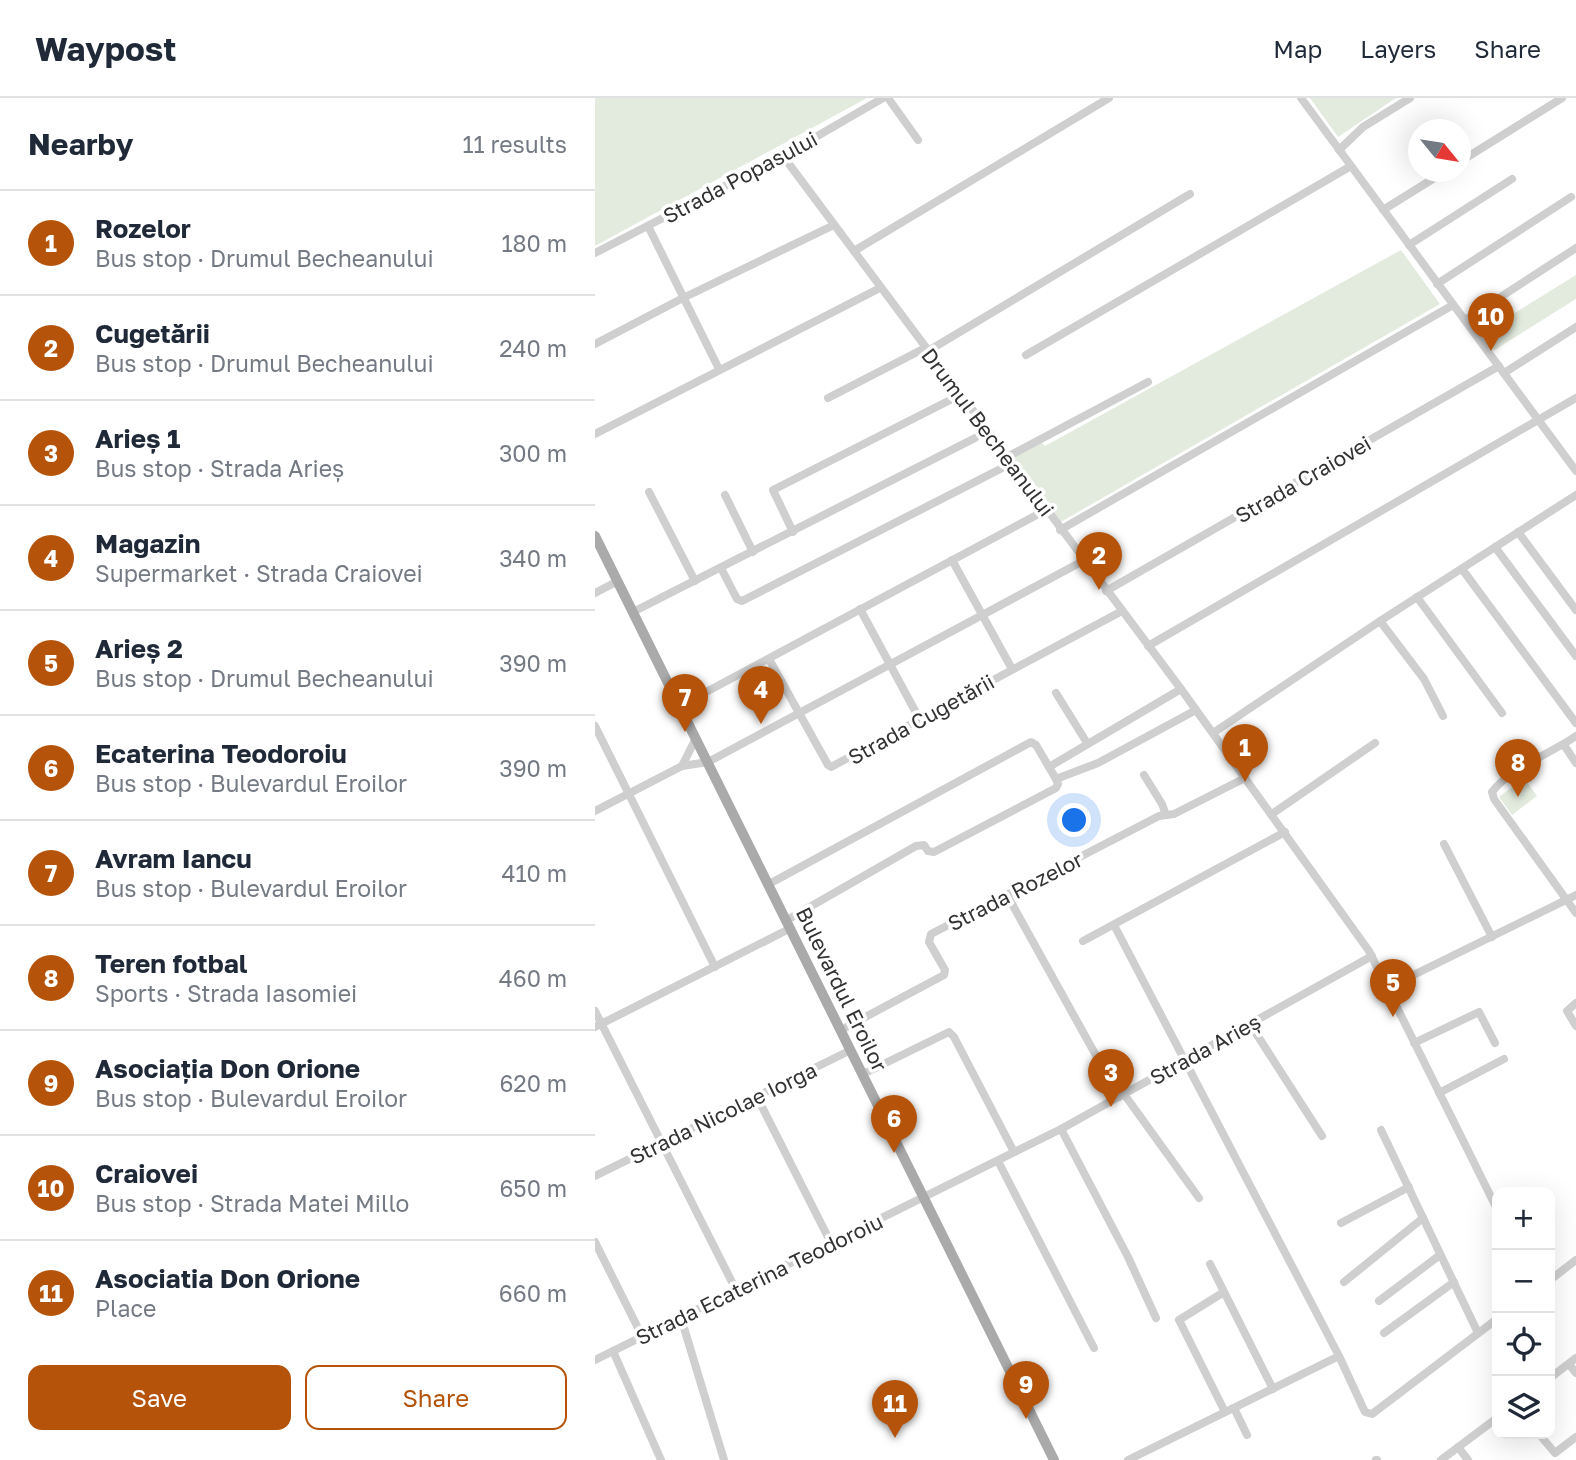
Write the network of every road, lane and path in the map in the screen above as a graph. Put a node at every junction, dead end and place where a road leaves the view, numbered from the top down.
1 (883, 98) edge
2 (888, 98) edge
3 (1109, 98) edge
4 (1301, 98) edge
5 (1410, 98) edge
6 (1562, 98) edge
7 (918, 140) dead end
8 (1339, 150) junction
9 (1471, 155) edge
10 (783, 156) junction
11 (1351, 166) junction
12 (1511, 179) dead end
13 (1428, 182) edge
14 (1190, 194) dead end
15 (1571, 197) dead end
16 (1383, 210) junction
17 (834, 225) junction
18 (648, 226) junction
19 (1409, 245) junction
20 (1576, 248) edge
21 (854, 251) junction
22 (595, 253) edge
23 (1437, 284) junction
24 (880, 288) junction
25 (683, 298) junction
26 (1453, 305) junction
27 (1465, 320) junction
28 (1576, 327) edge
29 (595, 344) edge
30 (926, 349) junction
31 (1026, 355) dead end
32 (719, 369) junction
33 (1502, 369) junction
34 (1148, 382) dead end
35 (960, 394) junction
36 (828, 398) dead end
37 (1576, 398) edge
38 (1540, 420) junction
39 (595, 433) edge
40 (975, 438) dead end
41 (1010, 460) junction
42 (1576, 471) edge
43 (649, 492) dead end
44 (725, 495) dead end
45 (1576, 495) edge
46 (1046, 510) junction
47 (1060, 530) junction
48 (793, 532) junction
49 (1518, 532) junction
50 (595, 536) edge
51 (1495, 547) junction
52 (753, 552) junction
53 (952, 560) junction
54 (1083, 561) junction
55 (722, 568) junction
56 (1462, 569) junction
57 (618, 581) junction
58 (695, 581) junction
59 (1106, 591) junction
60 (595, 593) edge
61 (1417, 597) junction
62 (860, 609) junction
63 (1576, 610) edge
64 (1122, 611) junction
65 (633, 612) junction
66 (982, 615) junction
67 (1378, 623) junction
68 (1148, 646) junction
69 (1576, 656) edge
70 (769, 659) junction
71 (891, 664) junction
72 (1012, 669) junction
73 (1410, 670) dead end
74 (1181, 689) junction
75 (1056, 693) dead end
76 (680, 706) junction
77 (1196, 710) junction
78 (1502, 713) dead end
79 (800, 714) junction
80 (1443, 716) dead end
81 (920, 720) junction
82 (1576, 723) edge
83 (595, 726) edge
84 (1213, 733) junction
85 (1576, 736) edge
86 (696, 738) junction
87 (1087, 743) junction
88 (1375, 743) dead end
89 (1564, 745) junction
90 (708, 762) junction
91 (1576, 763) edge
92 (682, 766) junction
93 (1049, 767) junction
94 (1144, 775) dead end
95 (1245, 778) junction
96 (1056, 779) junction
97 (629, 794) junction
98 (595, 811) edge
99 (1272, 814) junction
100 (1166, 815) junction
101 (1285, 832) junction
102 (1444, 844) dead end
103 (769, 884) junction
104 (1007, 895) junction
105 (1576, 895) edge
106 (1567, 900) junction
107 (1576, 913) edge
108 (789, 924) junction
109 (1114, 925) junction
110 (1492, 937) junction
111 (1083, 942) dead end
112 (1372, 956) junction
113 (715, 967) junction
114 (1387, 988) junction
115 (1576, 1003) edge
116 (595, 1011) edge
117 (1250, 1024) junction
118 (598, 1025) edge
119 (1576, 1026) edge
120 (841, 1030) junction
121 (1414, 1043) junction
122 (1496, 1043) dead end
123 (851, 1050) junction
124 (1504, 1059) dead end
125 (1186, 1060) junction
126 (863, 1074) junction
127 (1439, 1093) junction
128 (1122, 1096) junction
129 (757, 1097) junction
130 (1061, 1129) junction
131 (1381, 1130) dead end
132 (1322, 1136) dead end
133 (661, 1144) junction
134 (1014, 1152) junction
135 (999, 1161) junction
136 (595, 1176) edge
137 (1409, 1187) junction
138 (924, 1198) junction
139 (1199, 1198) dead end
140 (1492, 1199) edge
141 (1423, 1218) junction
142 (1341, 1223) dead end
143 (595, 1242) edge
144 (831, 1243) junction
145 (1440, 1255) junction
146 (1576, 1260) edge
147 (1210, 1264) dead end
148 (1555, 1276) edge
149 (1344, 1282) dead end
150 (1454, 1282) junction
151 (736, 1290) junction
152 (1224, 1292) junction
153 (1380, 1301) dead end
154 (681, 1318) junction
155 (1156, 1318) dead end
156 (1492, 1323) edge
157 (1384, 1333) dead end
158 (1478, 1333) junction
159 (642, 1336) junction
160 (1094, 1348) dead end
161 (614, 1351) junction
162 (1339, 1356) junction
163 (595, 1360) edge
164 (1572, 1361) edge
165 (1576, 1373) edge
166 (1553, 1376) edge
167 (1273, 1389) junction
168 (1230, 1410) junction
169 (1492, 1422) edge
170 (1247, 1435) dead end
171 (1576, 1437) edge
172 (1543, 1439) edge
173 (1458, 1447) junction
174 (661, 1460) edge
175 (724, 1460) edge
176 (1054, 1460) edge
177 (1128, 1460) edge
178 (1441, 1460) edge
179 (1468, 1460) edge

1 - 10 street, Strada Popasului
2 - 7 street
3 - 21 street
4 - 8 street
5 - 8 street
6 - 9 street
8 - 11 street
10 - 17 street, Drumul Becheanului
10 - 18 street, Strada Popasului
11 - 16 street
11 - 31 street
12 - 19 street
13 - 16 street
14 - 30 street
15 - 23 street
16 - 19 street
17 - 21 street, Drumul Becheanului
17 - 25 street
18 - 22 street, Strada Popasului
18 - 25 street
19 - 23 street
20 - 27 street
21 - 24 street, Drumul Becheanului
23 - 26 street
24 - 30 street, Drumul Becheanului
24 - 32 street
25 - 29 street
25 - 32 street
26 - 27 street
26 - 47 street
27 - 33 street
28 - 33 street, Strada Craiovei
30 - 35 street, Drumul Becheanului
30 - 36 street
32 - 39 street
33 - 38 street
33 - 59 street, Strada Craiovei
34 - 41 street
35 - 41 street, Drumul Becheanului
35 - 48 street
37 - 38 street
38 - 42 street
38 - 68 street
40 - 48 street
41 - 46 street, Drumul Becheanului
41 - 55 street
43 - 58 street
44 - 52 street
45 - 49 street
46 - 47 street, Drumul Becheanului
46 - 53 street
47 - 54 street, Drumul Becheanului
48 - 52 street
49 - 51 street
49 - 63 street
50 - 57 main road, Bulevardul Eroilor
51 - 56 street
51 - 69 street
52 - 55 street
53 - 62 street
53 - 66 street
54 - 59 street, Drumul Becheanului
54 - 66 street
55 - 58 street
56 - 61 street
56 - 82 street
57 - 60 street
57 - 65 main road, Bulevardul Eroilor
58 - 65 street
59 - 64 street, Drumul Becheanului
61 - 67 street
61 - 78 street
62 - 70 street
62 - 71 street
64 - 68 street, Drumul Becheanului
64 - 72 street, Strada Cugetării
65 - 76 main road, Bulevardul Eroilor
66 - 71 street
66 - 72 street
67 - 73 street
67 - 80 street
67 - 84 street
68 - 74 street, Drumul Becheanului
70 - 76 street
70 - 79 street, Strada Cugetării
71 - 79 street
71 - 81 street
72 - 81 street, Strada Cugetării
74 - 77 street, Drumul Becheanului
74 - 87 street
75 - 87 street
76 - 86 main road, Bulevardul Eroilor
77 - 84 street, Drumul Becheanului
77 - 96 street
79 - 81 street, Strada Cugetării
79 - 90 street
83 - 97 street
84 - 95 street, Drumul Becheanului
85 - 89 street
86 - 90 main road, Bulevardul Eroilor
86 - 92 street
87 - 93 street
88 - 99 street
89 - 91 street
89 - 106 street
90 - 92 street
90 - 103 main road, Bulevardul Eroilor
92 - 97 street
93 - 96 street
93 - 103 street
94 - 100 street
95 - 99 street, Drumul Becheanului
95 - 100 street, Strada Rozelor
96 - 108 street
97 - 98 street
97 - 113 street
99 - 101 street, Drumul Becheanului
100 - 104 street, Strada Rozelor
101 - 109 street
101 - 112 street, Drumul Becheanului
102 - 110 street
103 - 108 main road, Bulevardul Eroilor
104 - 120 street, Strada Rozelor
104 - 128 street
105 - 106 street
106 - 107 street
106 - 110 street
108 - 113 street
108 - 120 main road, Bulevardul Eroilor
109 - 111 street
109 - 125 street
110 - 114 street
112 - 114 street, Drumul Becheanului
112 - 117 street, Strada Arieș
113 - 118 street
114 - 121 street, Drumul Becheanului
115 - 119 street
116 - 118 street
117 - 125 street, Strada Arieș
117 - 132 street
118 - 133 street
120 - 123 main road, Bulevardul Eroilor
121 - 122 street
121 - 127 street, Drumul Becheanului
123 - 126 main road, Bulevardul Eroilor
123 - 129 street, Strada Nicolae Iorga
124 - 127 street
125 - 128 street, Strada Arieș
125 - 162 street
126 - 134 street
126 - 138 main road, Bulevardul Eroilor
127 - 140 street, Drumul Becheanului
128 - 130 street, Strada Arieș
128 - 139 street
129 - 133 street, Strada Nicolae Iorga
129 - 144 street
130 - 134 street, Strada Arieș
130 - 155 street
131 - 137 street
133 - 136 street, Strada Nicolae Iorga
133 - 151 street
134 - 135 street, Strada Arieș
135 - 138 street, Strada Arieș
135 - 160 street
137 - 141 street
137 - 142 street
138 - 144 street, Strada Ecaterina Teodoroiu
138 - 176 main road, Bulevardul Eroilor
141 - 145 street
141 - 149 street
143 - 159 street
144 - 151 street, Strada Ecaterina Teodoroiu
145 - 150 street
145 - 153 street
146 - 148 street
147 - 152 street
150 - 157 street
150 - 158 street
151 - 154 street, Strada Ecaterina Teodoroiu
152 - 167 street
152 - 168 street
154 - 159 street, Strada Ecaterina Teodoroiu
154 - 175 street
156 - 158 street
158 - 162 street
159 - 161 street, Strada Ecaterina Teodoroiu
161 - 163 street, Strada Ecaterina Teodoroiu
161 - 174 street
162 - 167 street
164 - 165 street
164 - 166 street
167 - 168 street
168 - 170 street
168 - 177 street
169 - 173 street
171 - 172 street
173 - 178 street
173 - 179 street

